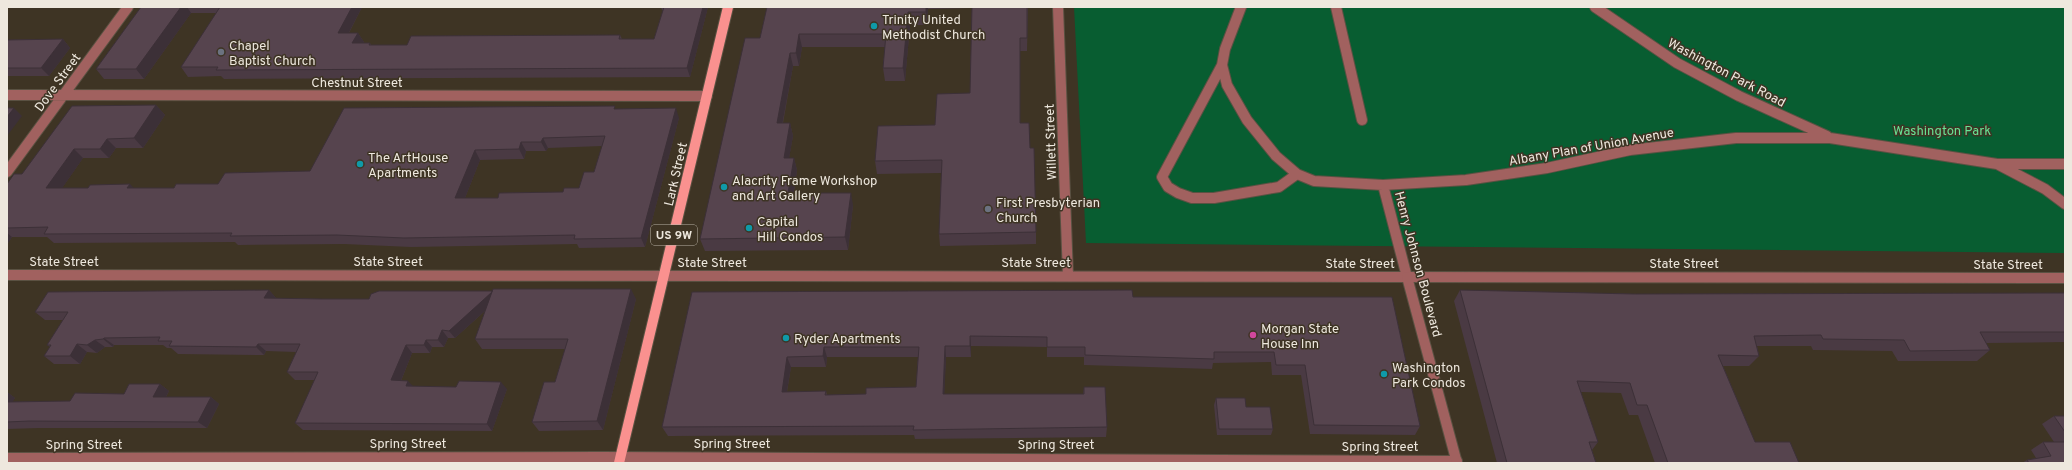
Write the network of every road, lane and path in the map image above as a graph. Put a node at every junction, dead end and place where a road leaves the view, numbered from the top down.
1 (128, 7) edge
2 (728, 7) edge
3 (1058, 7) edge
4 (1241, 7) edge
5 (1336, 7) edge
6 (1595, 7) edge
7 (1222, 65) junction
8 (7, 95) edge
9 (63, 95) junction
10 (707, 96) junction
11 (1362, 120) dead end
12 (1830, 138) junction
13 (1997, 164) junction
14 (2065, 164) edge
15 (7, 172) edge
16 (1297, 174) junction
17 (1383, 185) junction
18 (2065, 204) edge
19 (7, 275) edge
20 (664, 276) junction
21 (1068, 276) junction
22 (1406, 277) junction
23 (2065, 278) edge
24 (7, 458) edge
25 (620, 460) edge
26 (1457, 462) edge

1 - 9 street, Dove Street
2 - 10 main road, Lark Street / US 9W
3 - 21 street, Willett Street
4 - 7 street, Henry Johnson Boulevard
5 - 11 street
6 - 12 street, Washington Park Road
7 - 16 street, Henry Johnson Boulevard
7 - 16 street
8 - 9 street, Chestnut Street
9 - 10 street, Chestnut Street
9 - 15 street, Dove Street
10 - 20 main road, Lark Street / US 9W
12 - 13 street, Albany Plan of Union Avenue
12 - 17 street, Albany Plan of Union Avenue
13 - 14 street, Albany Plan of Union Avenue
13 - 18 street
16 - 17 street, Henry Johnson Boulevard
17 - 22 street, Henry Johnson Boulevard
19 - 20 street, State Street
20 - 21 street, State Street
20 - 25 main road, Lark Street / US 9W
21 - 22 street, State Street
22 - 23 street, State Street
22 - 26 street, Henry Johnson Boulevard
24 - 25 street, Spring Street
25 - 26 street, Spring Street

